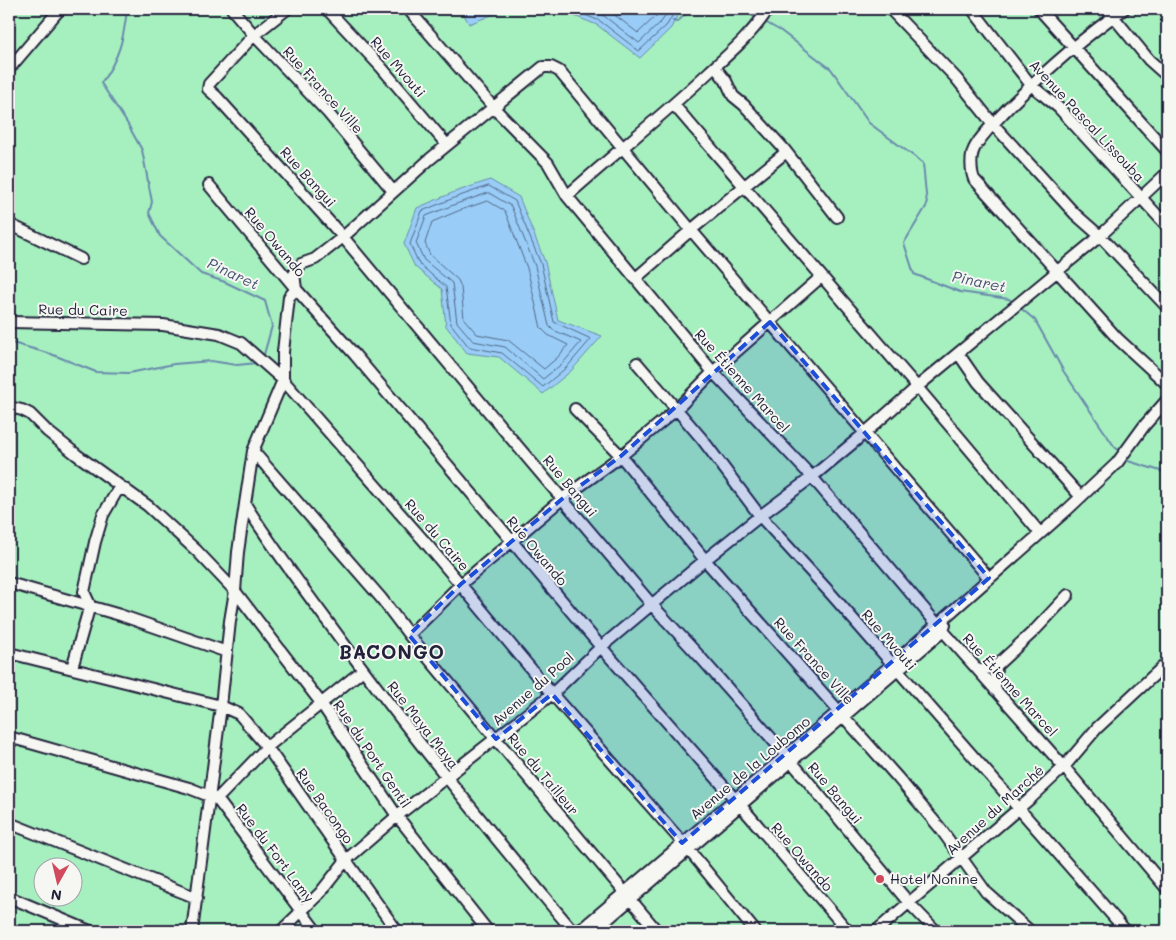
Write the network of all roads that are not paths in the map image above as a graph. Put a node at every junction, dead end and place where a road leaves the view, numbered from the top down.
1 (60, 9) edge
2 (232, 9) edge
3 (287, 9) edge
4 (327, 9) edge
5 (408, 9) edge
6 (890, 9) edge
7 (972, 9) edge
8 (1039, 9) edge
9 (1124, 9) edge
10 (767, 10) edge
11 (1110, 13) edge
12 (254, 35) junction
13 (1072, 47) junction
14 (714, 68) junction
15 (9, 69) edge
16 (1167, 76) edge
17 (1032, 85) junction
18 (674, 105) junction
19 (494, 108) junction
20 (993, 124) junction
21 (446, 145) junction
22 (622, 147) junction
23 (1167, 151) edge
24 (786, 153) junction
25 (1167, 174) edge
26 (209, 185) dead end
27 (744, 187) junction
28 (393, 191) junction
29 (567, 196) junction
30 (1140, 197) junction
31 (837, 217) dead end
32 (9, 224) edge
33 (1167, 226) edge
34 (691, 230) junction
35 (1100, 236) junction
36 (343, 237) junction
37 (81, 259) dead end
38 (1058, 271) junction
39 (821, 277) junction
40 (636, 278) junction
41 (296, 289) junction
42 (1167, 307) edge
43 (9, 322) edge
44 (770, 322) junction
45 (958, 353) junction
46 (637, 363) dead end
47 (713, 372) junction
48 (283, 380) junction
49 (1167, 384) edge
50 (916, 386) junction
51 (1167, 400) edge
52 (9, 407) edge
53 (677, 408) junction
54 (575, 409) dead end
55 (865, 433) junction
56 (253, 451) junction
57 (622, 456) junction
58 (812, 477) junction
59 (125, 489) junction
60 (1081, 497) junction
61 (562, 498) junction
62 (245, 504) junction
63 (760, 516) junction
64 (1040, 533) junction
65 (512, 541) junction
66 (705, 560) junction
67 (989, 578) junction
68 (9, 584) edge
69 (461, 584) junction
70 (235, 592) junction
71 (1068, 595) dead end
72 (90, 605) junction
73 (653, 606) junction
74 (940, 628) junction
75 (409, 635) junction
76 (601, 647) junction
77 (226, 652) junction
78 (9, 653) edge
79 (1167, 662) edge
80 (996, 666) junction
81 (894, 667) junction
82 (72, 668) junction
83 (363, 670) junction
84 (979, 671) junction
85 (995, 690) junction
86 (552, 694) junction
87 (321, 703) junction
88 (221, 706) junction
89 (842, 713) junction
90 (9, 737) edge
91 (496, 739) junction
92 (267, 747) junction
93 (789, 758) junction
94 (1064, 767) junction
95 (446, 778) junction
96 (213, 797) junction
97 (737, 802) junction
98 (1019, 807) junction
99 (398, 816) junction
100 (9, 823) edge
101 (686, 846) junction
102 (962, 858) junction
103 (346, 860) junction
104 (1167, 889) edge
105 (628, 896) junction
106 (9, 897) edge
107 (197, 898) junction
108 (910, 903) junction
109 (300, 910) junction
110 (90, 931) edge
111 (192, 931) edge
112 (280, 931) edge
113 (316, 931) edge
114 (397, 931) edge
115 (488, 931) edge
116 (573, 931) edge
117 (579, 931) edge
118 (594, 931) edge
119 (658, 931) edge
120 (755, 931) edge
121 (848, 931) edge
122 (876, 931) edge
123 (936, 931) edge
124 (1030, 931) edge
125 (1126, 931) edge

1 - 15 street
2 - 12 street, Rue France Ville
3 - 12 street
4 - 21 street, Rue Mvouti
5 - 19 street, Rue Étienne Marcel
6 - 20 street
7 - 17 street, Avenue Pascal Lissouba
8 - 13 street
9 - 11 street
10 - 14 street
11 - 13 street
11 - 16 street
12 - 28 street, Rue France Ville
12 - 36 street, Rue Bangui
13 - 17 street
13 - 23 street
14 - 18 street
14 - 24 street
17 - 20 street
17 - 30 street, Avenue Pascal Lissouba
18 - 22 street
18 - 27 street
19 - 21 street
19 - 22 street
19 - 29 street, Rue Étienne Marcel
20 - 35 street
20 - 38 street
21 - 28 street
22 - 29 street
22 - 34 street
24 - 27 street
24 - 31 street
25 - 30 street, Avenue du Pool
26 - 41 street, Rue Owando
27 - 34 street
27 - 39 street
28 - 36 street
29 - 40 street, Rue Étienne Marcel
30 - 33 street, Avenue Pascal Lissouba
30 - 35 street, Avenue du Pool
32 - 37 street
34 - 40 street
34 - 44 street
35 - 38 street, Avenue du Pool
35 - 42 street
36 - 41 street
36 - 61 street, Rue Bangui
38 - 45 street, Avenue du Pool
38 - 49 street
39 - 44 street
39 - 50 street
40 - 47 street, Rue Étienne Marcel
41 - 48 street
41 - 65 street, Rue Owando
43 - 48 street, Rue du Caire
44 - 47 street
44 - 55 street
45 - 50 street, Avenue du Pool
45 - 60 street
46 - 53 street, Rue Mvouti
47 - 53 street
47 - 58 street, Rue Étienne Marcel
48 - 56 street
48 - 69 street, Rue du Caire
50 - 55 street, Avenue du Pool
50 - 64 street
51 - 60 street
52 - 59 street, Rue du Port Gentil
53 - 57 street
53 - 63 street, Rue Mvouti
54 - 57 street, Rue France Ville
55 - 58 street, Avenue du Pool
55 - 67 street
56 - 62 street
56 - 75 street, Rue du Tailleur
57 - 61 street
57 - 66 street, Rue France Ville
58 - 63 street, Avenue du Pool
58 - 74 street, Rue Étienne Marcel
59 - 70 street, Rue du Port Gentil
59 - 72 street
60 - 64 street
61 - 65 street
61 - 73 street, Rue Bangui
62 - 70 street
62 - 83 street, Rue Maya Maya
63 - 66 street, Avenue du Pool
63 - 81 street, Rue Mvouti
64 - 67 street
65 - 69 street
65 - 76 street, Rue Owando
66 - 73 street, Avenue du Pool
66 - 89 street, Rue France Ville
67 - 74 street
68 - 72 street
69 - 75 street
69 - 86 street, Rue du Caire
70 - 77 street
70 - 87 street, Rue du Port Gentil
71 - 80 street
72 - 77 street
72 - 82 street
73 - 76 street, Avenue du Pool
73 - 93 street, Rue Bangui
74 - 81 street, Avenue de la Loubomo
74 - 84 street, Rue Étienne Marcel
75 - 91 street, Rue du Tailleur
76 - 86 street, Avenue du Pool
76 - 97 street, Rue Owando
77 - 88 street
78 - 82 street, Rue Bacongo
79 - 94 street, Avenue du Marché
80 - 84 street
80 - 85 street
81 - 89 street, Avenue de la Loubomo
81 - 98 street, Rue Mvouti
82 - 88 street, Rue Bacongo
83 - 87 street
83 - 95 street, Rue Maya Maya
84 - 85 street, Rue Étienne Marcel
85 - 94 street, Rue Étienne Marcel
86 - 91 street, Avenue du Pool
86 - 101 street, Rue du Caire
87 - 92 street
87 - 99 street, Rue du Port Gentil
88 - 92 street, Rue Bacongo
88 - 96 street
89 - 93 street, Avenue de la Loubomo
89 - 102 street, Rue France Ville
90 - 96 street
91 - 95 street, Avenue du Pool
91 - 105 street, Rue du Tailleur
92 - 96 street
92 - 103 street, Rue Bacongo
93 - 97 street, Avenue de la Loubomo
93 - 108 street, Rue Bangui
94 - 98 street, Avenue du Marché
94 - 104 street, Rue Étienne Marcel
95 - 99 street, Avenue du Pool
95 - 116 street, Rue Maya Maya
96 - 107 street
96 - 109 street, Rue du Fort Lamy
97 - 101 street, Avenue de la Loubomo
97 - 121 street, Rue Owando
98 - 102 street, Avenue du Marché
98 - 125 street, Rue Mvouti
99 - 103 street, Avenue du Pool
99 - 115 street, Rue du Port Gentil
100 - 107 street
101 - 105 street, Avenue de la Loubomo
101 - 120 street, Rue du Caire
102 - 108 street, Avenue du Marché
102 - 124 street, Rue France Ville
103 - 109 street, Avenue du Pool
103 - 114 street, Rue Bacongo
105 - 117 street, Avenue de la Loubomo
105 - 118 street, Avenue de la Loubomo
105 - 119 street, Rue du Tailleur
106 - 110 street
107 - 111 street
108 - 122 street, Avenue du Marché
108 - 123 street, Rue Bangui
109 - 112 street, Avenue du Pool
109 - 113 street, Rue du Fort Lamy

